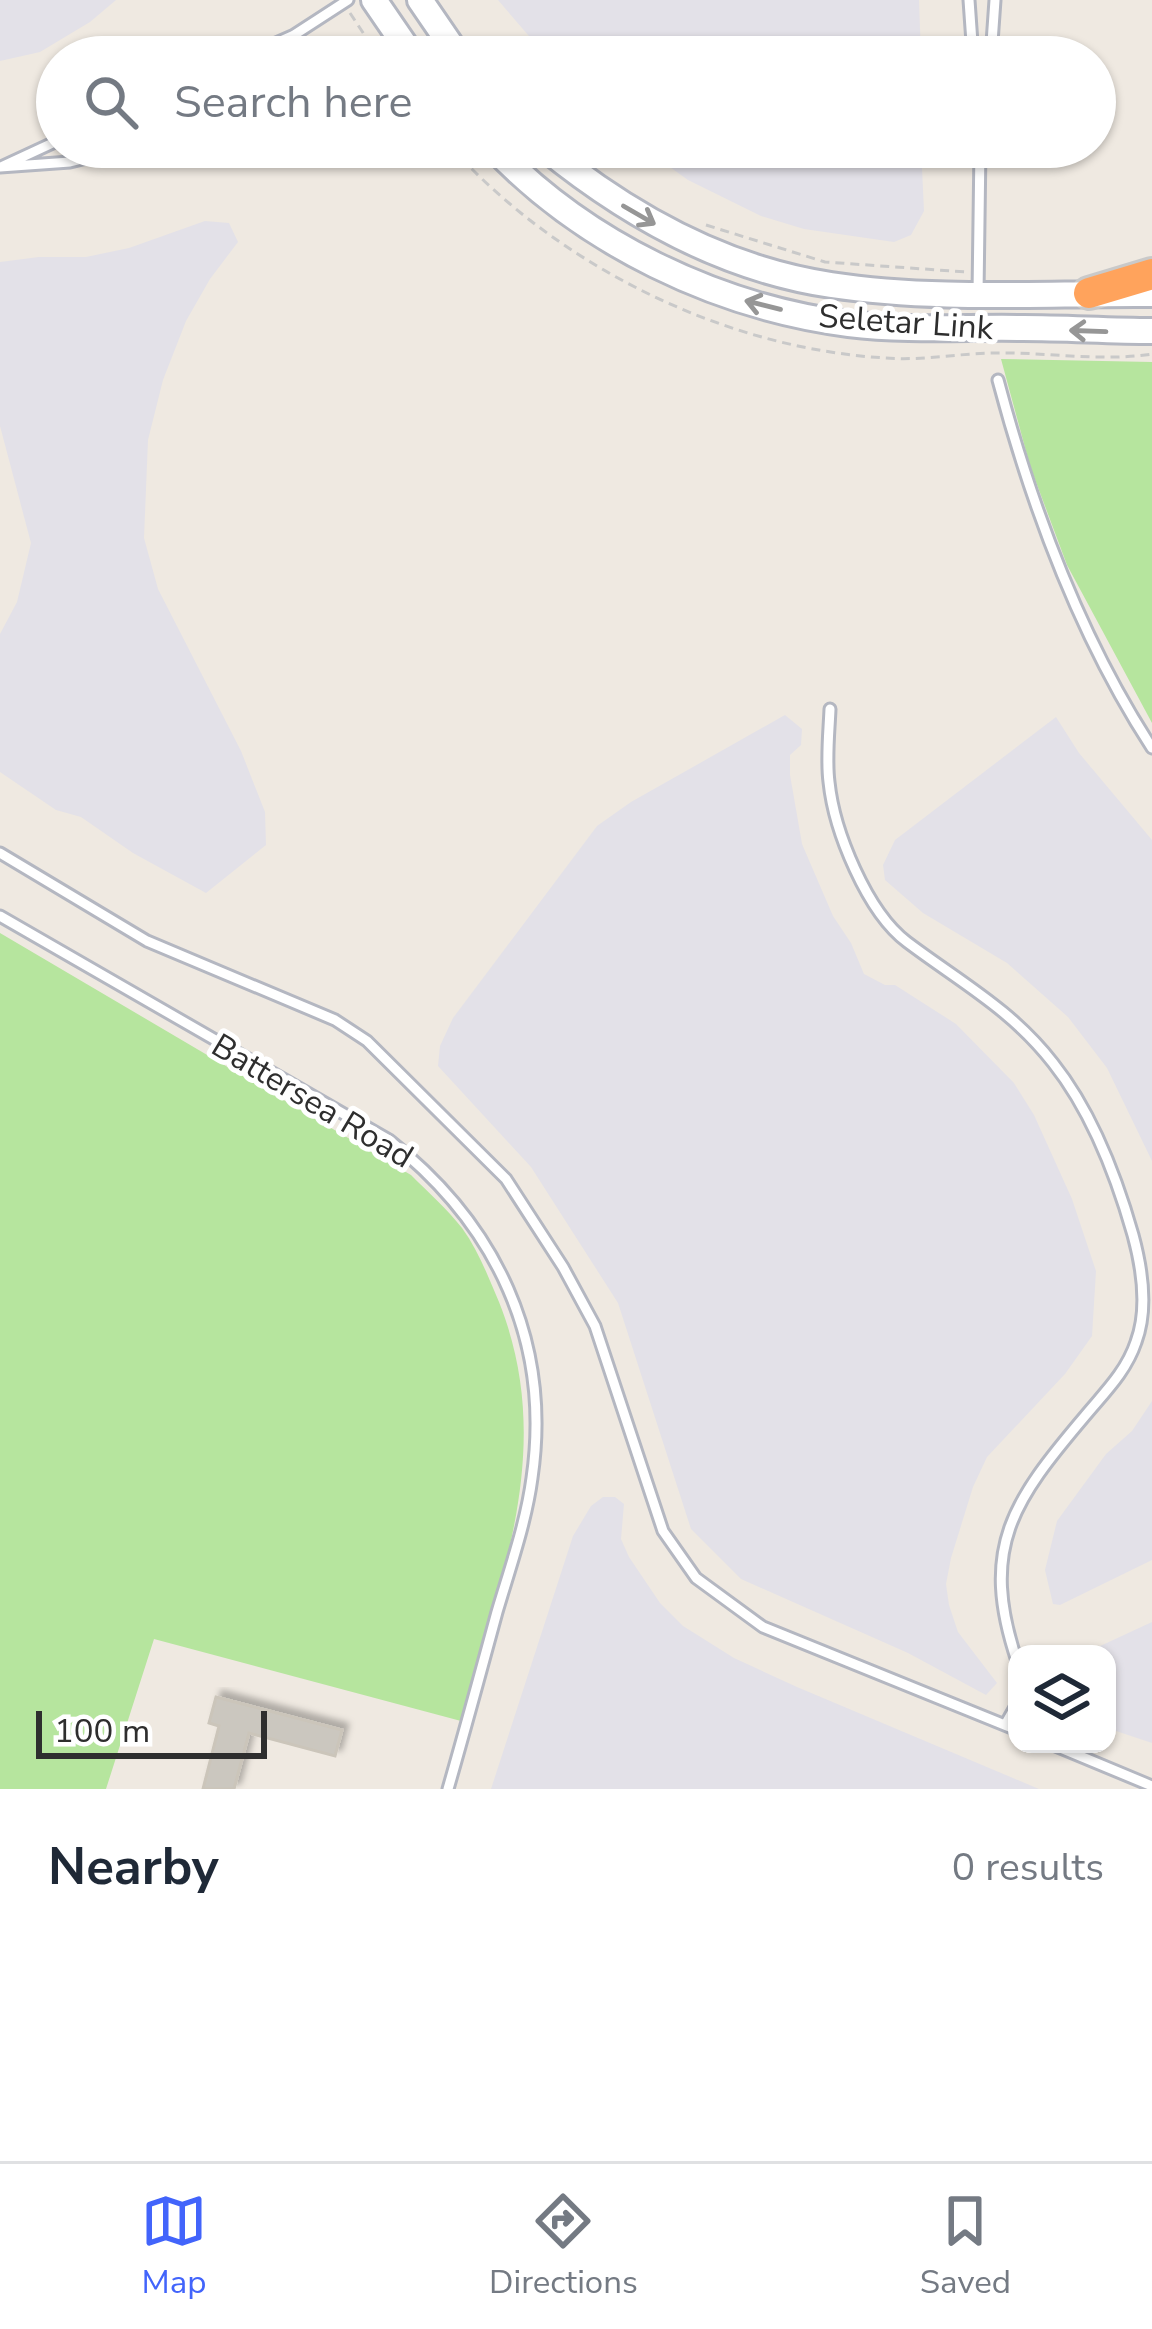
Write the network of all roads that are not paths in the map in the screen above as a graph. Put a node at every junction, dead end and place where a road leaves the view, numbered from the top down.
1 (374, 0) edge
2 (420, 0) edge
3 (969, 0) edge
4 (995, 0) edge
5 (346, 2) edge
6 (294, 35) edge
7 (399, 36) edge
8 (444, 36) edge
9 (972, 36) edge
10 (992, 36) edge
11 (36, 151) edge
12 (1, 167) edge
13 (36, 167) edge
14 (513, 168) edge
15 (569, 168) edge
16 (980, 168) edge
17 (1152, 274) edge
18 (978, 284) junction
19 (1089, 293) junction
20 (1152, 293) edge
21 (1003, 328) junction
22 (1152, 331) edge
23 (998, 380) dead end
24 (830, 710) dead end
25 (1152, 748) edge
26 (0, 854) edge
27 (0, 916) edge
28 (1012, 1645) edge
29 (1008, 1720) edge
30 (1005, 1725) junction
31 (1008, 1726) edge
32 (1073, 1753) edge
33 (1152, 1786) edge
34 (448, 1789) edge

1 - 7 main road
2 - 8 main road
3 - 9 lane
4 - 10 lane
5 - 6 lane
11 - 12 lane
12 - 13 lane
21 -> 14 main road, Seletar Link
15 -> 18 main road, Seletar Link
16 - 18 lane
17 - 19 highway
18 - 19 main road, Seletar Link
18 - 21 main road
19 - 20 main road, Seletar Link
22 -> 21 main road, Seletar Link
23 - 25 lane
24 - 28 lane
26 - 30 lane
27 - 34 lane, Battersea Road
29 - 30 lane
30 - 31 lane
32 - 33 lane

